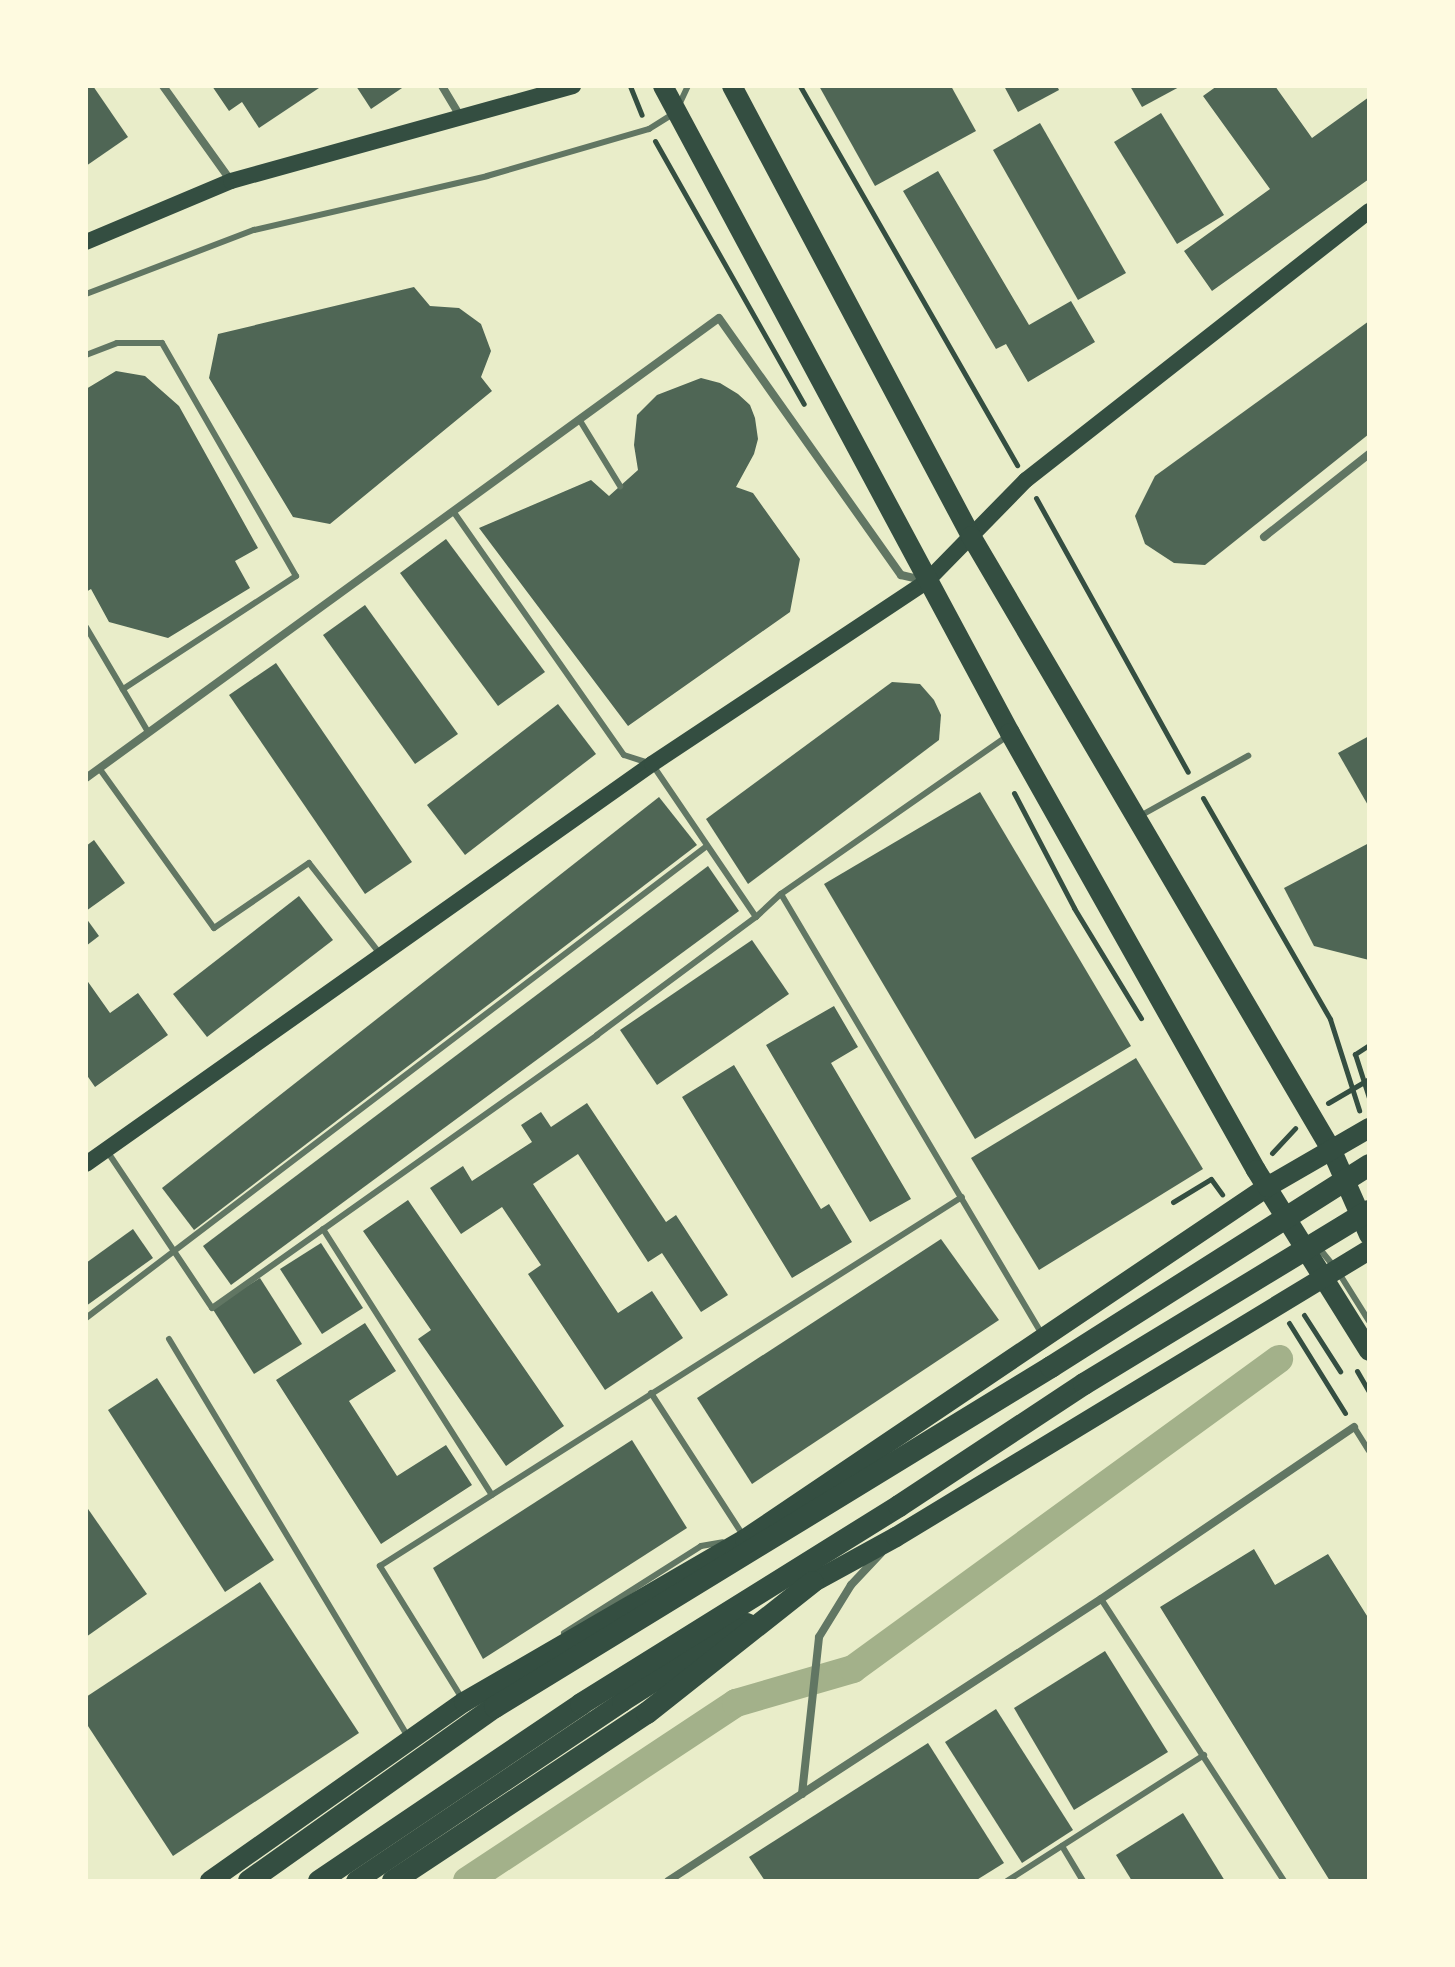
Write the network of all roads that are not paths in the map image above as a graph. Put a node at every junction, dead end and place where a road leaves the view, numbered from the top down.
1 (163, 86) edge
2 (442, 86) edge
3 (573, 86) edge
4 (663, 86) edge
5 (688, 86) edge
6 (732, 86) edge
7 (675, 113) junction
8 (461, 118) junction
9 (231, 181) junction
10 (1369, 211) edge
11 (86, 242) edge
12 (86, 294) edge
13 (86, 355) edge
14 (579, 419) junction
15 (1369, 454) edge
16 (620, 486) dead end
17 (453, 511) junction
18 (971, 536) junction
19 (1264, 537) dead end
20 (927, 581) junction
21 (86, 627) edge
22 (123, 689) junction
23 (148, 732) junction
24 (1010, 733) junction
25 (1248, 756) dead end
26 (652, 764) junction
27 (99, 768) junction
28 (86, 778) edge
29 (1137, 817) junction
30 (707, 846) junction
31 (781, 894) junction
32 (756, 917) junction
33 (381, 955) junction
34 (1368, 1129) edge
35 (106, 1150) junction
36 (1332, 1151) junction
37 (86, 1164) edge
38 (1369, 1165) edge
39 (1267, 1187) junction
40 (962, 1197) junction
41 (1369, 1211) edge
42 (323, 1229) junction
43 (1369, 1235) edge
44 (1369, 1250) edge
45 (174, 1251) junction
46 (1330, 1274) junction
47 (86, 1318) edge
48 (1369, 1321) edge
49 (169, 1339) dead end
50 (1045, 1339) junction
51 (1369, 1351) edge
52 (651, 1393) junction
53 (1354, 1427) joint
54 (1369, 1451) edge
55 (492, 1495) junction
56 (896, 1537) junction
57 (745, 1539) junction
58 (813, 1582) junction
59 (1101, 1599) junction
60 (464, 1702) junction
61 (410, 1739) junction
62 (1204, 1755) junction
63 (802, 1794) junction
64 (1062, 1846) junction
65 (210, 1881) edge
66 (249, 1881) edge
67 (319, 1881) edge
68 (356, 1881) edge
69 (393, 1881) edge
70 (668, 1881) edge
71 (1007, 1881) edge
72 (1083, 1881) edge
73 (1284, 1881) edge

1 - 9 street
2 - 8 street
3 - 8 main road
4 - 7 main road
5 - 7 lane
6 - 18 main road
7 - 12 lane
7 - 20 main road
8 - 9 main road
9 - 11 main road
10 - 18 main road
13 - 22 lane
14 - 16 lane
14 - 17 street
14 - 20 street
15 - 19 street
17 - 23 street
17 - 26 lane
18 - 20 main road
18 - 29 main road
20 - 24 main road
20 - 26 main road
21 - 22 lane
22 - 23 lane
23 - 27 street
24 - 31 lane
24 - 39 main road
25 - 29 lane
26 - 30 lane
26 - 33 main road
27 - 28 street
27 - 33 lane
29 - 36 main road
30 - 32 lane
30 - 45 lane
31 - 32 lane
31 - 40 lane
32 - 42 lane
33 - 35 main road
34 - 36 main road
35 - 37 main road
35 - 45 lane
36 - 39 main road
36 - 43 main road
38 - 66 highway
39 - 46 main road
39 - 50 main road
40 - 50 lane
40 - 52 lane
41 - 67 highway
42 - 45 lane
42 - 55 lane
44 - 46 main road
45 - 47 lane
46 - 48 lane
46 - 51 main road
46 - 56 main road
49 - 61 lane
50 - 57 main road
52 - 55 lane
52 - 57 lane
53 - 54 lane
53 - 59 street
55 - 60 lane
56 - 58 main road
56 - 63 street
57 - 60 main road
58 - 68 main road
58 - 69 highway
59 - 62 lane
59 - 63 street
60 - 61 main road
61 - 65 main road
62 - 64 lane
62 - 73 lane
63 - 70 street
64 - 71 lane
64 - 72 lane

